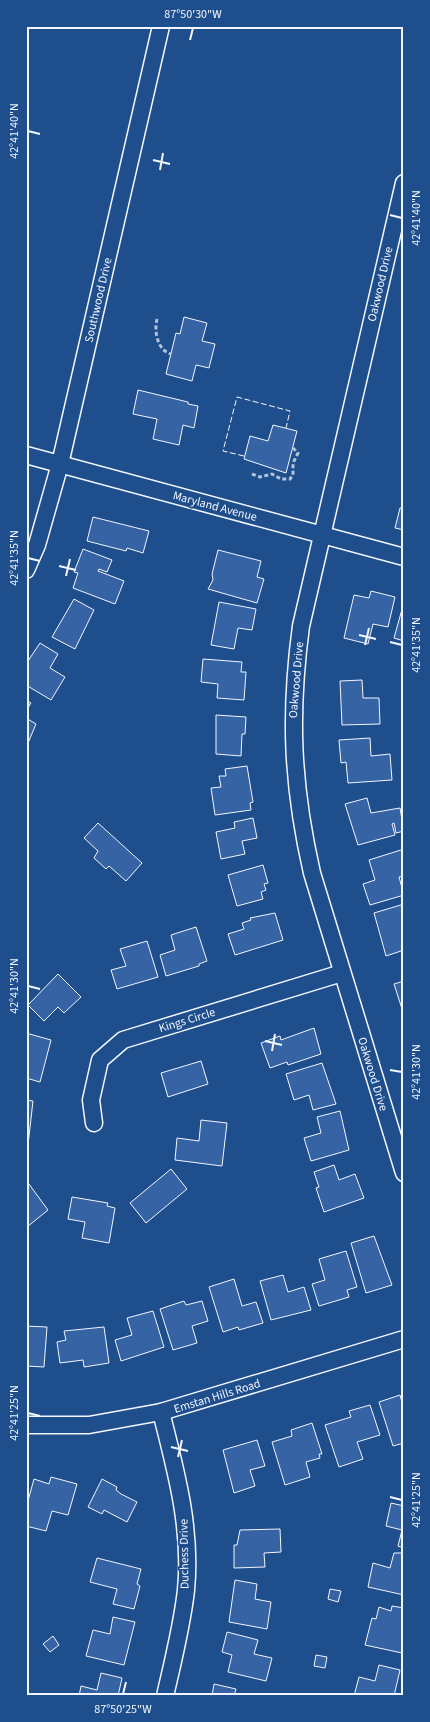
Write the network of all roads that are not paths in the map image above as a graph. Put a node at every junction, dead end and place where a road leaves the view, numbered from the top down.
1 (160, 26) edge
2 (404, 183) edge
3 (26, 455) edge
4 (60, 464) junction
5 (323, 535) junction
6 (404, 557) edge
7 (26, 570) edge
8 (342, 973) junction
9 (94, 1123) dead end
10 (404, 1173) edge
11 (404, 1339) edge
12 (161, 1412) junction
13 (26, 1425) edge
14 (164, 1696) edge

1 - 4 street, Southwood Drive
2 - 5 street, Oakwood Drive
3 - 4 street, Maryland Avenue
4 - 5 street, Maryland Avenue
4 - 7 street, Southwood Drive
5 - 6 street, Maryland Avenue
5 - 8 street, Oakwood Drive
8 - 9 street, Kings Circle
8 - 10 street, Oakwood Drive
11 - 12 street, Emstan Hills Road
12 - 13 street, Emstan Hills Road
12 - 14 street, Duchess Drive

